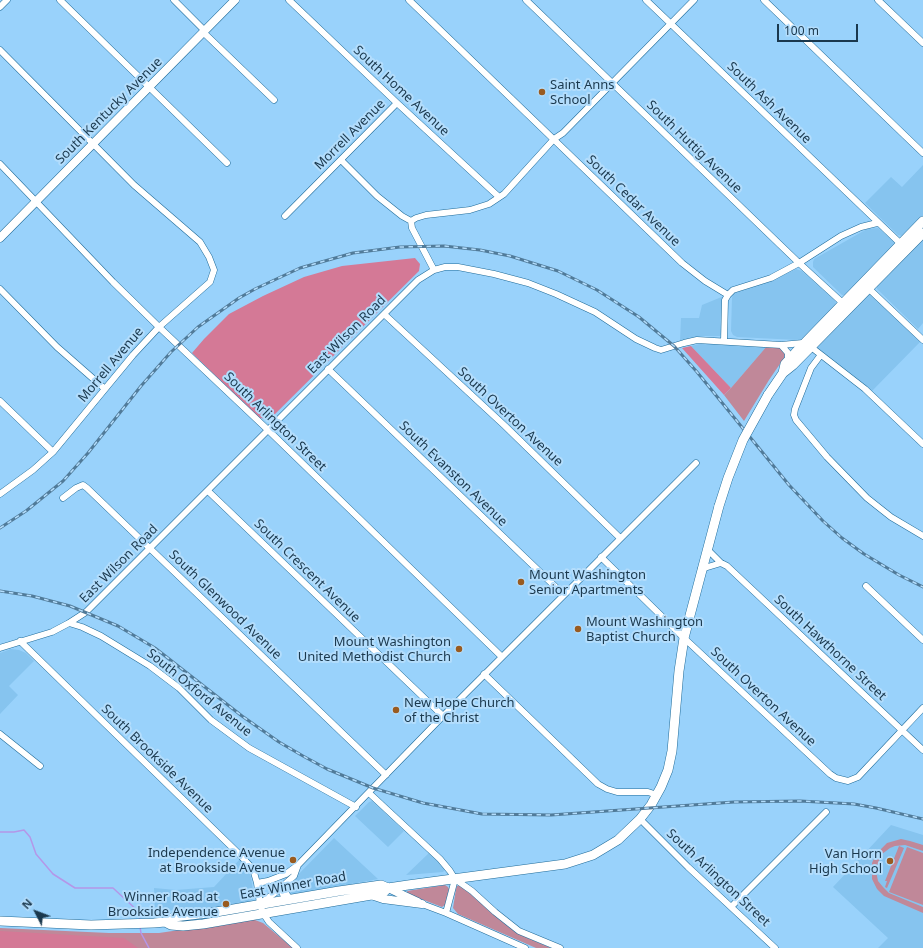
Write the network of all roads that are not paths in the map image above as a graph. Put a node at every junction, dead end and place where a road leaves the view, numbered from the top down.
1 (7, 0) edge
2 (60, 0) edge
3 (174, 0) edge
4 (235, 0) edge
5 (289, 0) edge
6 (409, 0) edge
7 (526, 0) edge
8 (646, 0) edge
9 (694, 0) edge
10 (764, 0) edge
11 (878, 0) edge
12 (0, 7) edge
13 (671, 24) junction
14 (204, 32) junction
15 (923, 43) edge
16 (0, 50) edge
17 (612, 83) junction
18 (150, 87) junction
19 (274, 100) dead end
20 (397, 103) junction
21 (554, 139) junction
22 (93, 144) junction
23 (923, 153) edge
24 (340, 160) junction
25 (227, 163) dead end
26 (0, 164) edge
27 (499, 197) junction
28 (36, 202) junction
29 (285, 216) dead end
30 (411, 221) junction
31 (923, 221) edge
32 (877, 223) junction
33 (921, 233) edge
34 (0, 238) edge
35 (904, 247) junction
36 (799, 263) junction
37 (434, 270) junction
38 (865, 285) junction
39 (0, 289) edge
40 (728, 295) junction
41 (845, 306) junction
42 (384, 314) junction
43 (158, 327) junction
44 (923, 340) edge
45 (724, 341) junction
46 (781, 345) junction
47 (807, 345) junction
48 (820, 356) junction
49 (788, 360) junction
50 (328, 369) junction
51 (782, 373) junction
52 (106, 389) junction
53 (0, 401) edge
54 (268, 430) junction
55 (923, 444) edge
56 (52, 452) junction
57 (696, 463) dead end
58 (208, 490) junction
59 (0, 494) edge
60 (63, 498) dead end
61 (922, 534) edge
62 (620, 538) junction
63 (151, 548) junction
64 (707, 549) junction
65 (601, 557) junction
66 (721, 563) junction
67 (701, 569) junction
68 (866, 586) dead end
69 (564, 595) junction
70 (69, 623) junction
71 (684, 638) junction
72 (923, 640) edge
73 (20, 641) junction
74 (0, 648) edge
75 (502, 657) junction
76 (484, 674) junction
77 (923, 708) edge
78 (443, 716) junction
79 (902, 730) junction
80 (0, 734) edge
81 (923, 750) edge
82 (40, 766) dead end
83 (386, 775) junction
84 (369, 793) junction
85 (657, 795) junction
86 (356, 807) junction
87 (826, 812) dead end
88 (643, 822) junction
89 (298, 865) junction
90 (455, 879) junction
91 (257, 883) junction
92 (282, 886) junction
93 (388, 888) junction
94 (370, 895) junction
95 (340, 896) junction
96 (288, 899) junction
97 (260, 904) junction
98 (422, 904) junction
99 (731, 908) junction
100 (263, 913) junction
101 (446, 913) junction
102 (0, 921) edge
103 (165, 922) junction
104 (297, 948) edge
105 (524, 948) edge
106 (559, 948) edge
107 (775, 948) edge

1 - 12 street
2 - 18 street
3 - 14 street
4 - 14 street, South Kentucky Avenue
5 - 20 street, South Home Avenue
6 - 21 street, South Cedar Avenue
7 - 17 street, South Huttig Avenue
8 - 13 street, South Ash Avenue
9 - 13 street
10 - 23 street
11 - 15 street
13 - 17 street
13 - 32 street, South Ash Avenue
14 - 18 street, South Kentucky Avenue
14 - 19 street
16 - 22 street
17 - 21 street
17 - 36 street, South Huttig Avenue
18 - 22 street, South Kentucky Avenue
18 - 25 street
20 - 24 street, Morrell Avenue
20 - 27 street, South Home Avenue
21 - 27 street
21 - 40 street, South Cedar Avenue
22 - 28 street, South Kentucky Avenue
22 - 43 street, Morrell Avenue
24 - 29 street, Morrell Avenue
24 - 30 street
26 - 28 street, South Arlington Street
27 - 30 street
28 - 34 street, South Kentucky Avenue
28 - 43 street, South Arlington Street
30 - 37 street
31 - 33 main road
32 - 35 street, South Ash Avenue
32 - 36 street
33 - 35 main road
35 - 38 main road
36 - 40 street
36 - 41 street, South Huttig Avenue
37 - 42 street, East Wilson Road
37 - 45 street, East Wilson Road
38 - 41 main road
38 - 44 street
39 - 52 street
40 - 45 street
41 - 47 main road
42 - 50 street, East Wilson Road
42 - 62 street, South Overton Avenue
43 - 52 street, Morrell Avenue
43 - 54 street, South Arlington Street
45 - 46 street, East Wilson Road
46 - 47 street, East Wilson Road
46 - 49 street
47 - 48 street
47 - 49 main road
47 - 51 main road
48 - 55 street
48 - 61 street
49 - 51 main road
50 - 54 street, East Wilson Road
50 - 69 street, South Evanston Avenue
51 - 64 main road, bridge
52 - 56 street, Morrell Avenue
53 - 56 street
54 - 58 street, East Wilson Road
54 - 75 street, South Arlington Street
56 - 59 street, Morrell Avenue
57 - 62 street
58 - 63 street, East Wilson Road
58 - 78 street, South Crescent Avenue
60 - 63 street, South Glenwood Avenue
62 - 65 street
63 - 70 street, East Wilson Road
63 - 83 street, South Glenwood Avenue
64 - 66 street, South Hawthorne Street
64 - 67 main road
65 - 69 street
65 - 71 street, South Overton Avenue
66 - 67 street
66 - 79 street, South Hawthorne Street
67 - 71 main road
68 - 72 street
69 - 75 street
70 - 73 street, East Wilson Road
70 - 86 street, South Oxford Avenue
71 - 79 street, South Overton Avenue
71 - 85 main road
73 - 74 street, East Wilson Road
73 - 91 street, South Brookside Avenue
75 - 76 street
76 - 78 street
76 - 85 street
77 - 79 street
78 - 83 street
79 - 81 street, South Hawthorne Street
80 - 82 street
83 - 84 street
84 - 86 street
84 - 90 street
85 - 88 main road
86 - 89 street
87 - 99 street
88 - 90 main road
88 - 99 street, South Arlington Street
89 - 91 street
89 - 92 street
90 - 93 main road
90 - 101 street
90 - 106 street
91 - 97 street, South Brookside Avenue
92 - 96 main road
92 - 97 street
93 - 94 main road
93 - 95 main road, East Winner Road
93 - 98 street, East Winner Road
94 - 95 main road, East Winner Road
94 - 98 street, East Winner Road
95 - 96 main road, East Winner Road
95 - 100 main road, East Winner Road
96 - 97 main road, East Winner Road
97 - 100 street, South Brookside Avenue
97 - 103 main road, East Winner Road
98 - 101 street, East Winner Road
99 - 107 street, South Arlington Street
100 - 103 main road, East Winner Road
100 - 104 street
101 - 105 street, East Winner Road
102 - 103 main road, East Winner Road

